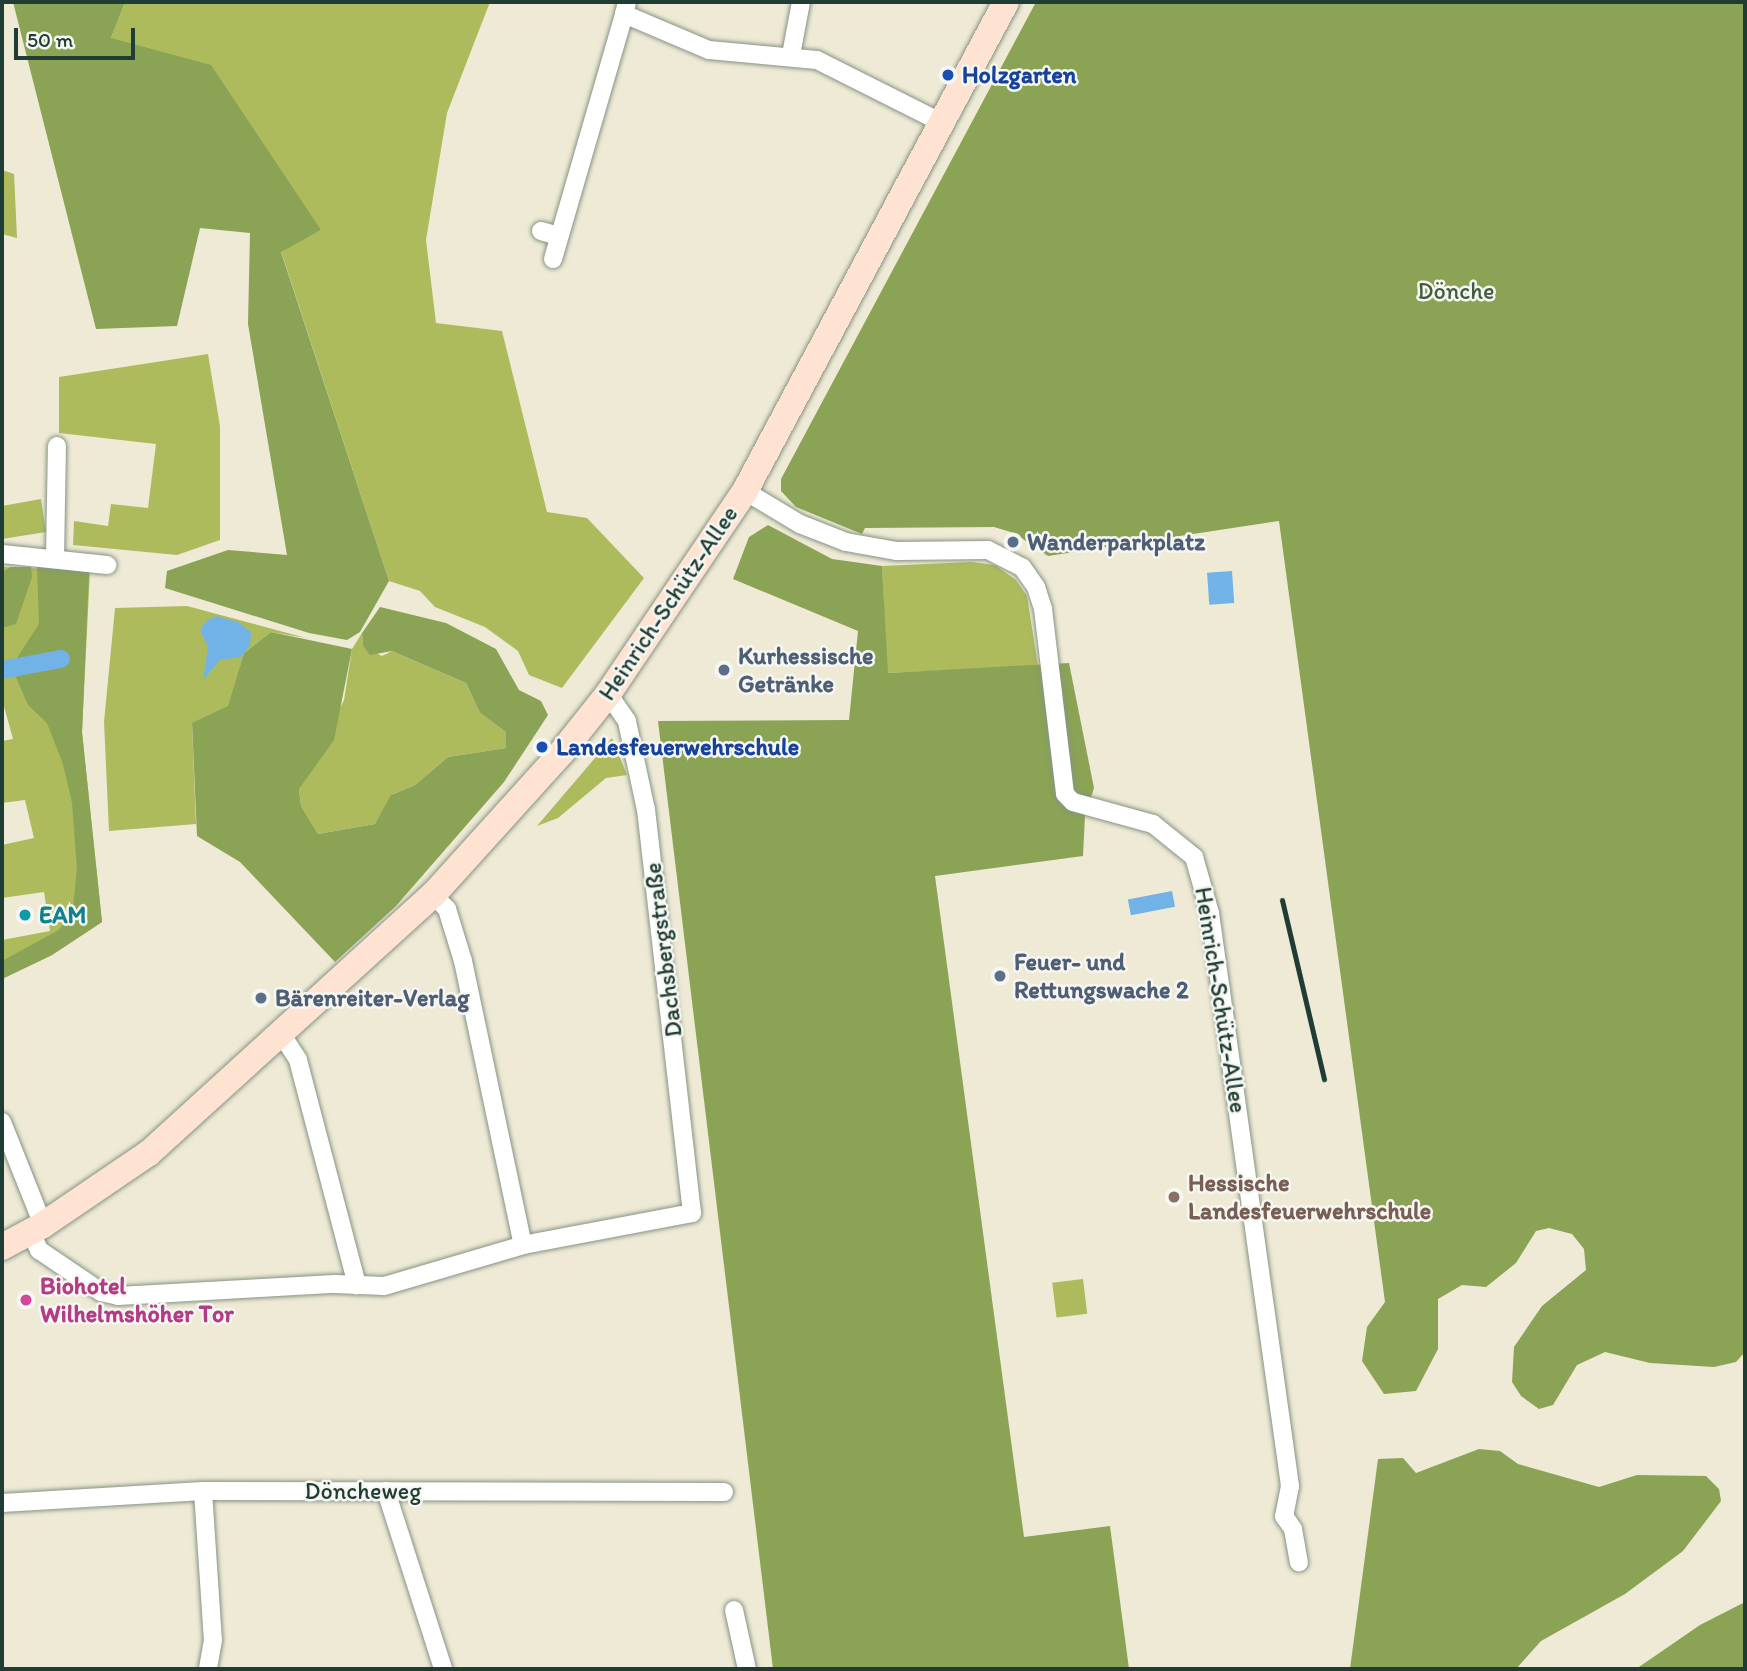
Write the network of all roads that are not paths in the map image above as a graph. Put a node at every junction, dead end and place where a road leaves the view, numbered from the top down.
1 (801, 2) edge
2 (1006, 2) edge
3 (625, 8) edge
4 (791, 55) junction
5 (944, 124) junction
6 (541, 231) dead end
7 (559, 236) junction
8 (552, 258) dead end
9 (57, 446) dead end
10 (745, 491) junction
11 (2, 554) edge
12 (55, 558) junction
13 (107, 565) dead end
14 (608, 694) junction
15 (433, 894) junction
16 (280, 1032) junction
17 (2, 1122) edge
18 (37, 1228) junction
19 (523, 1245) junction
20 (2, 1247) edge
21 (357, 1285) junction
22 (386, 1491) junction
23 (202, 1492) junction
24 (724, 1492) dead end
25 (2, 1503) edge
26 (1298, 1562) dead end
27 (734, 1610) dead end
28 (208, 1669) edge
29 (443, 1669) edge
30 (747, 1669) edge

1 - 4 street
2 - 5 main road, Heinrich-Schütz-Allee
3 - 4 street
3 - 7 street
4 - 5 street
5 - 10 main road, Heinrich-Schütz-Allee
6 - 7 street
7 - 8 street
9 - 12 street
10 - 14 main road, Heinrich-Schütz-Allee
10 - 26 street, Heinrich-Schütz-Allee
11 - 12 street
12 - 13 street
14 - 15 main road, Heinrich-Schütz-Allee
14 - 19 street, Dachsbergstraße
15 - 16 main road, Heinrich-Schütz-Allee
15 - 19 street
16 - 18 main road, Heinrich-Schütz-Allee
16 - 21 street
17 - 18 street
18 - 20 main road, Heinrich-Schütz-Allee
18 - 21 street
19 - 21 street
22 - 23 street, Döncheweg
22 - 24 street, Döncheweg
22 - 29 street
23 - 25 street, Döncheweg
23 - 28 street
27 - 30 street

